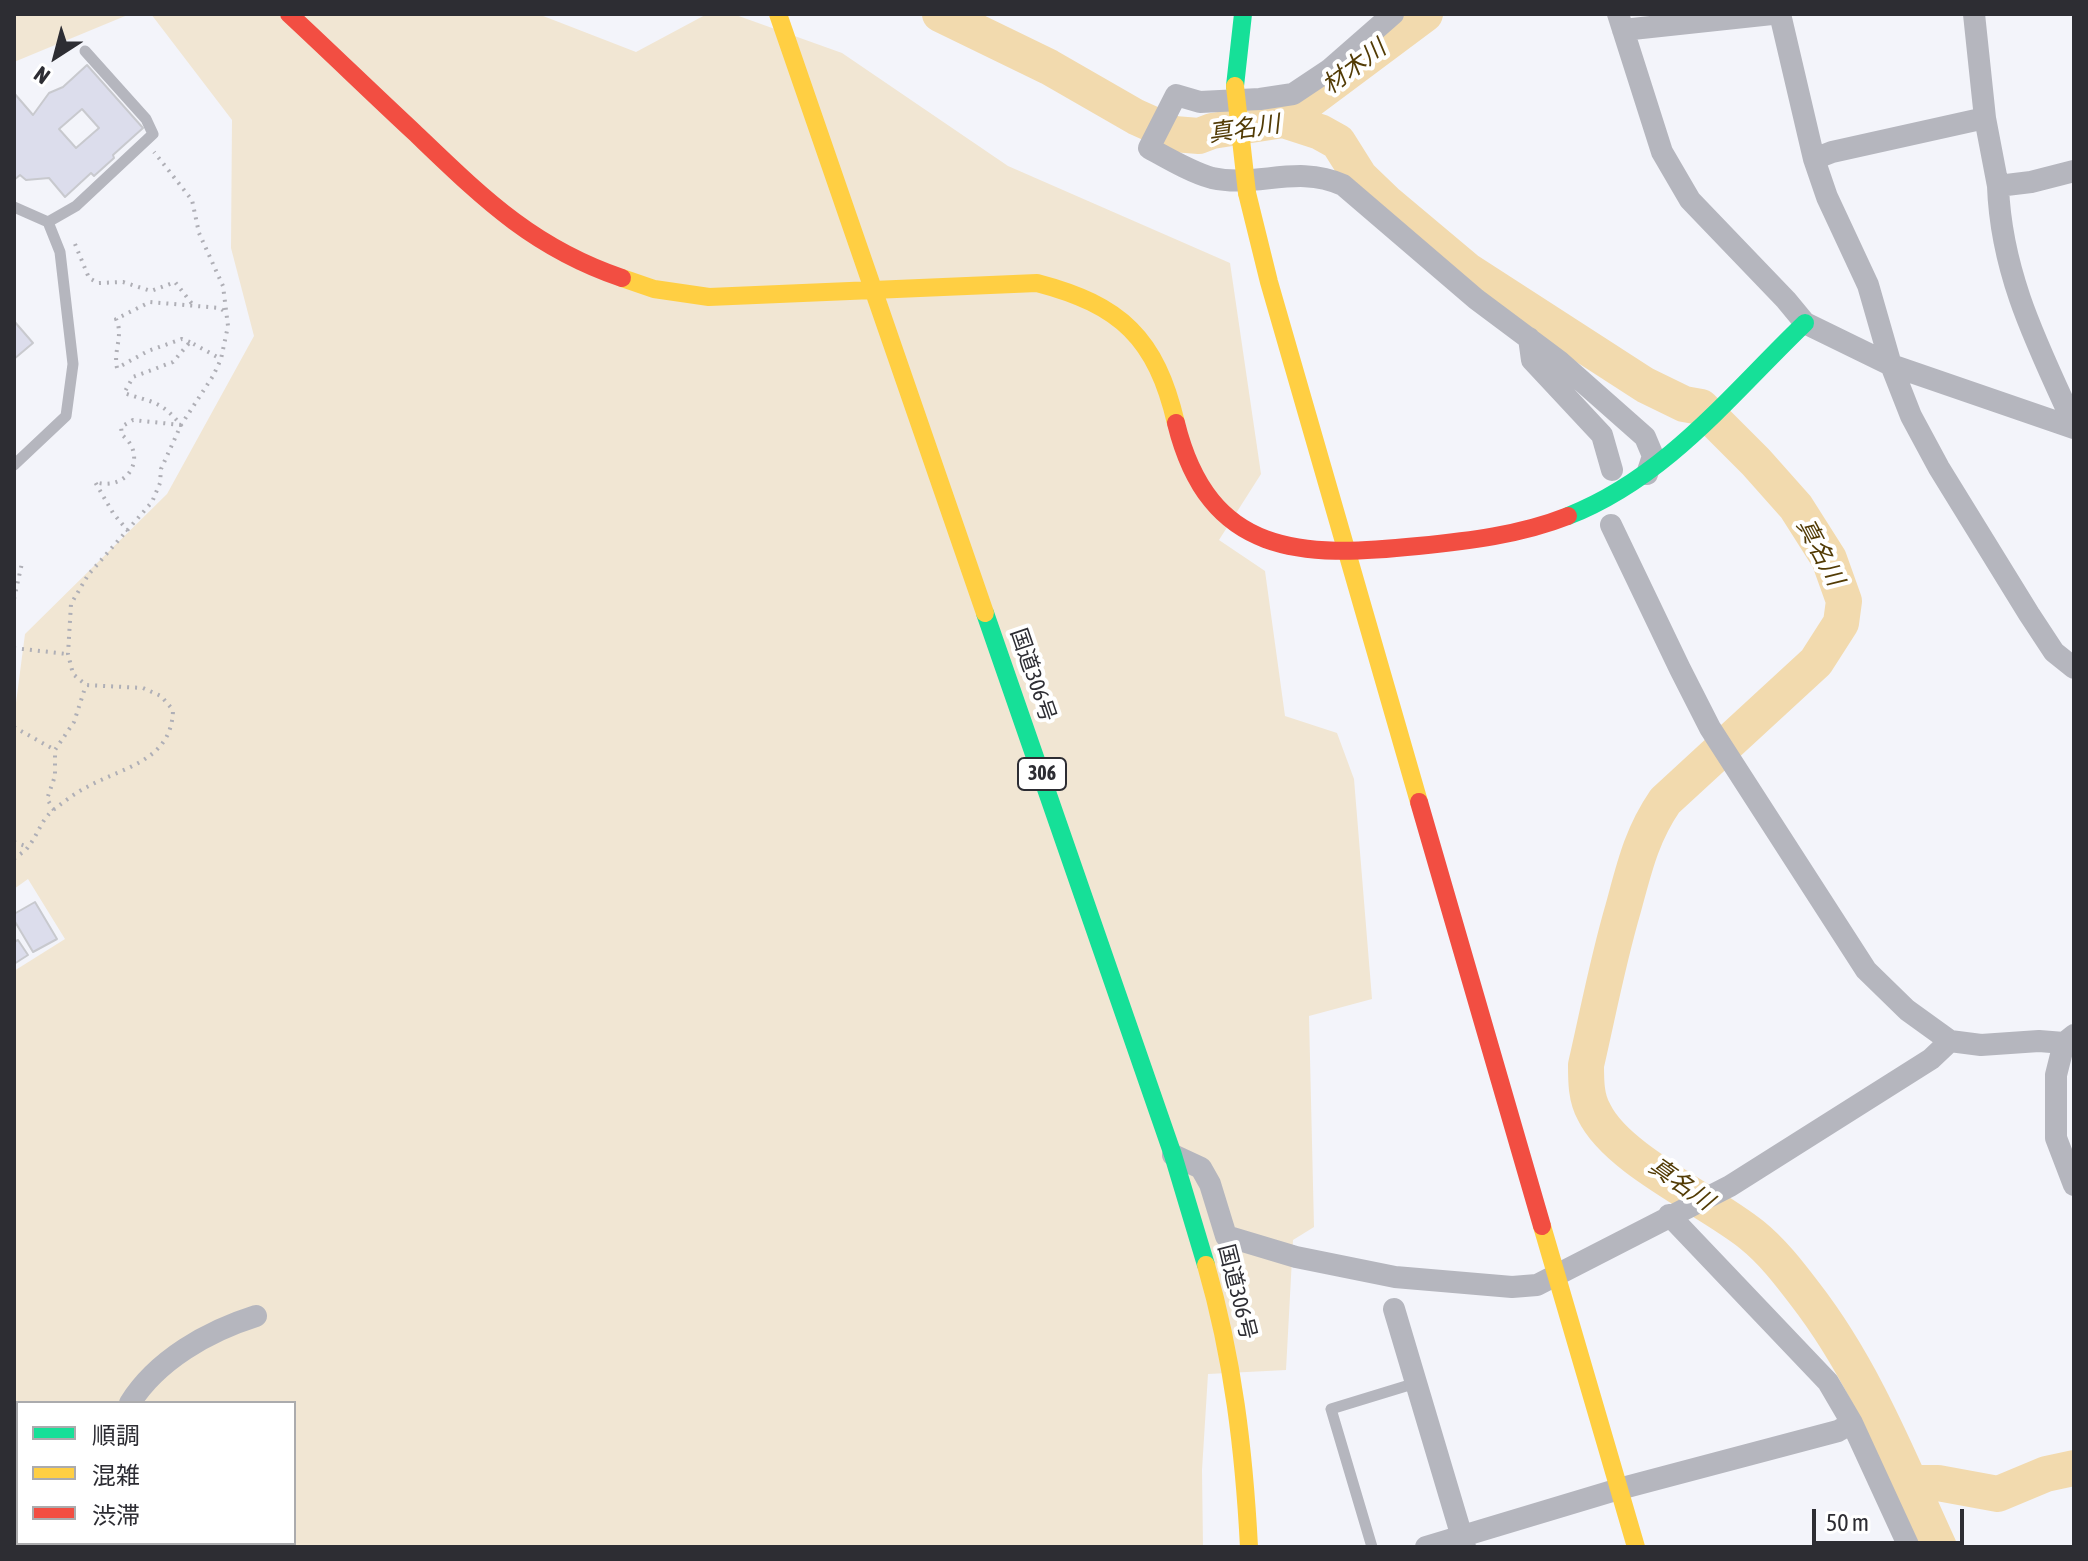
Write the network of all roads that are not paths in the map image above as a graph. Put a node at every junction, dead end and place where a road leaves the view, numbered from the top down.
1 (289, 14) edge
2 (778, 14) edge
3 (1243, 14) edge
4 (1393, 14) edge
5 (1772, 14) edge
6 (1780, 14) edge
7 (1974, 14) edge
8 (1618, 19) edge
9 (85, 51) dead end
10 (1985, 118) junction
11 (1814, 159) junction
12 (2074, 171) edge
13 (1998, 186) junction
14 (14, 207) edge
15 (48, 222) junction
16 (875, 289) junction
17 (1805, 323) junction
18 (1529, 338) junction
19 (1891, 365) junction
20 (2069, 400) edge
21 (2071, 427) edge
22 (14, 465) edge
23 (1612, 470) dead end
24 (1647, 474) junction
25 (1611, 525) dead end
26 (1346, 553) junction
27 (2074, 668) edge
28 (2069, 1039) edge
29 (1950, 1041) junction
30 (1173, 1155) junction
31 (2074, 1185) edge
32 (1674, 1213) junction
33 (1557, 1274) junction
34 (1394, 1309) dead end
35 (256, 1316) dead end
36 (1416, 1383) junction
37 (132, 1401) edge
38 (1852, 1423) junction
39 (1619, 1489) junction
40 (1463, 1542) edge
41 (1249, 1547) edge
42 (1372, 1547) edge
43 (1426, 1547) edge
44 (1636, 1547) edge
45 (1909, 1547) edge

1 - 16 main road
2 - 16 main road, 国道306号 / 306
3 - 26 main road, bridge
4 - 18 street
5 - 8 street
6 - 11 street
7 - 10 street
8 - 17 street
9 - 15 lane
10 - 11 street
10 - 13 street
11 - 19 street
12 - 13 street
13 - 20 street
14 - 15 lane
15 - 22 lane
16 - 26 main road
16 - 30 main road, 国道306号 / 306
17 - 19 street
17 - 24 main road
18 - 23 street
18 - 24 street
19 - 21 street
19 - 27 street
20 - 21 street
24 - 26 main road
25 - 29 street
26 - 33 main road
28 - 29 street
28 - 31 street
29 - 32 street
30 - 33 street
30 - 41 main road, 国道306号 / 306
32 - 33 street
32 - 38 street
33 - 39 main road
34 - 36 street
35 - 37 street
36 - 40 street
36 - 42 lane
38 - 39 street
38 - 45 street
39 - 40 street
39 - 44 main road
40 - 43 street

